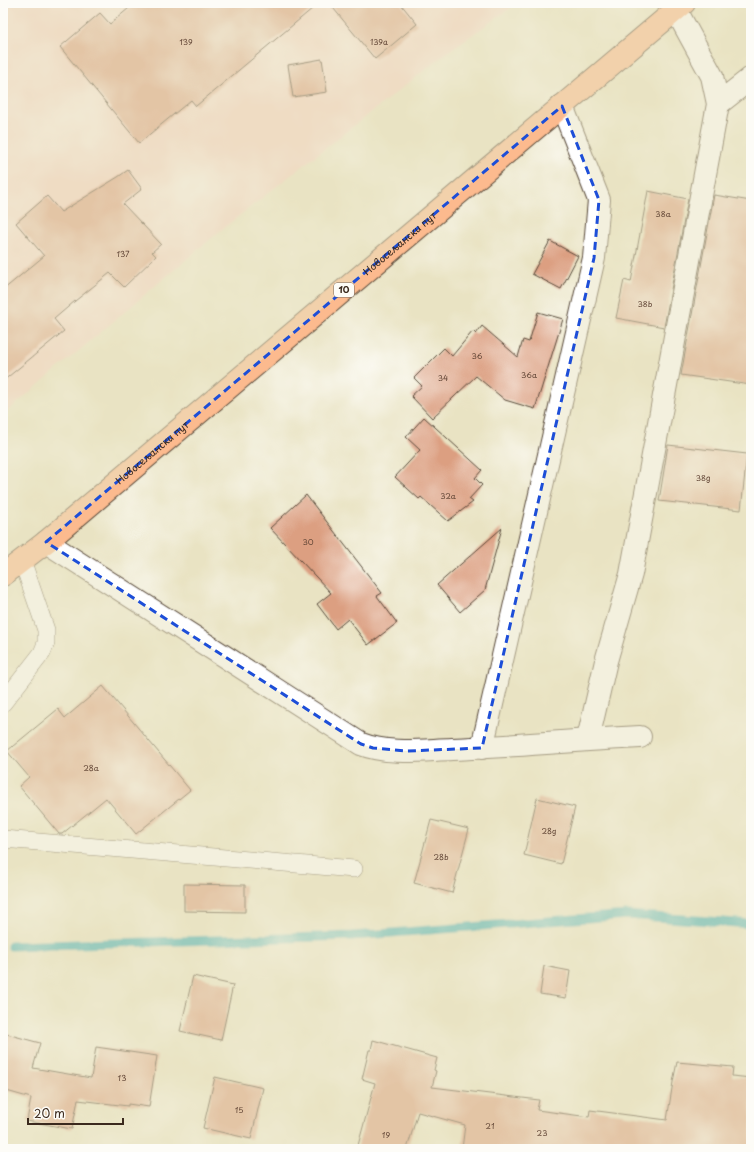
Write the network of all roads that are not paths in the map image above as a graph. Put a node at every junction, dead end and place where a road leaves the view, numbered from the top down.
1 (680, 6) edge
2 (751, 78) edge
3 (718, 104) junction
4 (562, 106) junction
5 (46, 542) junction
6 (22, 560) junction
7 (3, 575) edge
8 (3, 703) edge
9 (640, 737) dead end
10 (588, 739) junction
11 (482, 748) junction
12 (3, 839) edge
13 (354, 869) dead end

1 - 3 street
1 - 4 main road, Новосељански пут / 10
2 - 3 street
3 - 10 street
4 - 5 main road, Новосељански пут / 10
4 - 11 street
5 - 6 main road, Новосељански пут / 10
5 - 11 street
6 - 7 main road, Новосељански пут / 10
6 - 8 lane
9 - 10 street
10 - 11 street
12 - 13 lane

